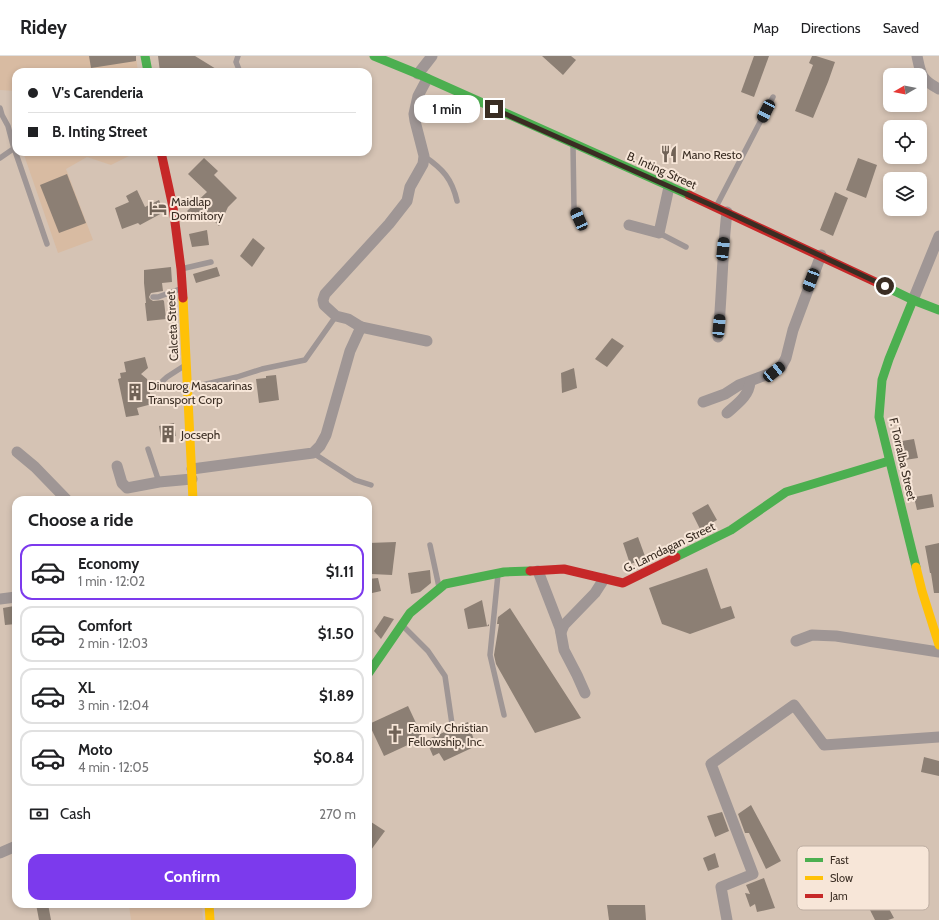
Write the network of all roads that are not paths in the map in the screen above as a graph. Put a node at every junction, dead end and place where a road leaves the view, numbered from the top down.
1 (145, 56) edge
2 (238, 56) edge
3 (374, 56) edge
4 (432, 56) edge
5 (917, 56) edge
6 (147, 68) edge
7 (238, 68) edge
8 (423, 77) junction
9 (939, 89) edge
10 (773, 97) dead end
11 (0, 108) edge
12 (12, 139) edge
13 (573, 144) junction
14 (12, 150) edge
15 (18, 156) edge
16 (163, 156) edge
17 (424, 156) junction
18 (0, 158) edge
19 (669, 187) junction
20 (457, 201) dead end
21 (716, 208) junction
22 (727, 212) junction
23 (583, 225) dead end
24 (629, 225) dead end
25 (659, 233) junction
26 (939, 236) edge
27 (47, 244) dead end
28 (686, 247) dead end
29 (821, 255) junction
30 (211, 262) dead end
31 (181, 269) junction
32 (182, 288) junction
33 (153, 297) dead end
34 (913, 300) junction
35 (939, 310) edge
36 (336, 316) junction
37 (361, 327) junction
38 (718, 337) dead end
39 (427, 341) dead end
40 (186, 365) junction
41 (750, 382) junction
42 (155, 388) dead end
43 (187, 388) junction
44 (725, 394) junction
45 (703, 402) dead end
46 (148, 449) dead end
47 (17, 452) dead end
48 (313, 453) junction
49 (889, 461) junction
50 (117, 466) dead end
51 (192, 474) junction
52 (160, 482) junction
53 (371, 485) dead end
54 (63, 496) edge
55 (193, 496) edge
56 (430, 545) dead end
57 (538, 571) junction
58 (498, 574) junction
59 (604, 579) junction
60 (439, 589) junction
61 (12, 598) edge
62 (0, 599) edge
63 (402, 624) junction
64 (561, 632) junction
65 (796, 641) dead end
66 (939, 645) edge
67 (939, 652) edge
68 (372, 668) edge
69 (585, 694) dead end
70 (504, 715) dead end
71 (452, 724) dead end
72 (939, 737) edge
73 (12, 848) edge
74 (0, 853) edge
75 (209, 908) edge
76 (210, 920) edge
77 (727, 920) edge

1 - 6 street
2 - 7 lane
3 - 8 street, B. Inting Street
4 - 8 street
5 - 9 street
8 - 13 street, B. Inting Street
8 - 17 street
10 - 21 lane
11 - 12 lane
13 - 19 street, B. Inting Street
13 - 23 lane
14 - 18 lane
15 - 27 lane
16 - 31 street, Calceta Street
17 - 20 lane
17 - 36 street
19 - 21 street, B. Inting Street
19 - 25 street
21 - 22 street, B. Inting Street
22 - 29 street, B. Inting Street
22 - 38 street
24 - 25 street
25 - 28 lane
26 - 34 street, F. Torralba Street
29 - 34 street, B. Inting Street
29 - 41 street
30 - 31 lane
31 - 32 street, Calceta Street
32 - 33 lane
32 - 40 street, Calceta Street
34 - 35 street, B. Inting Street
34 - 49 street, F. Torralba Street
36 - 37 street
36 - 43 lane
37 - 39 street
37 - 48 street
40 - 42 lane
40 - 43 street, Calceta Street
41 - 44 street
41 - 44 street
43 - 51 street, Calceta Street
44 - 45 street
46 - 52 lane
47 - 54 street
48 - 51 street
48 - 53 lane
49 - 59 street, G. Lamdagan Street
49 - 66 street, F. Torralba Street
50 - 52 street
51 - 52 street
51 - 55 street, Calceta Street
56 - 60 lane
57 - 58 street, G. Lamdagan Street
57 - 59 street, G. Lamdagan Street
57 - 64 street
58 - 60 street, G. Lamdagan Street
58 - 70 lane
59 - 64 street
60 - 63 street, G. Lamdagan Street
61 - 62 street
63 - 68 street, G. Lamdagan Street
63 - 71 lane
64 - 69 street
65 - 67 street
72 - 77 street
73 - 74 street
75 - 76 street

